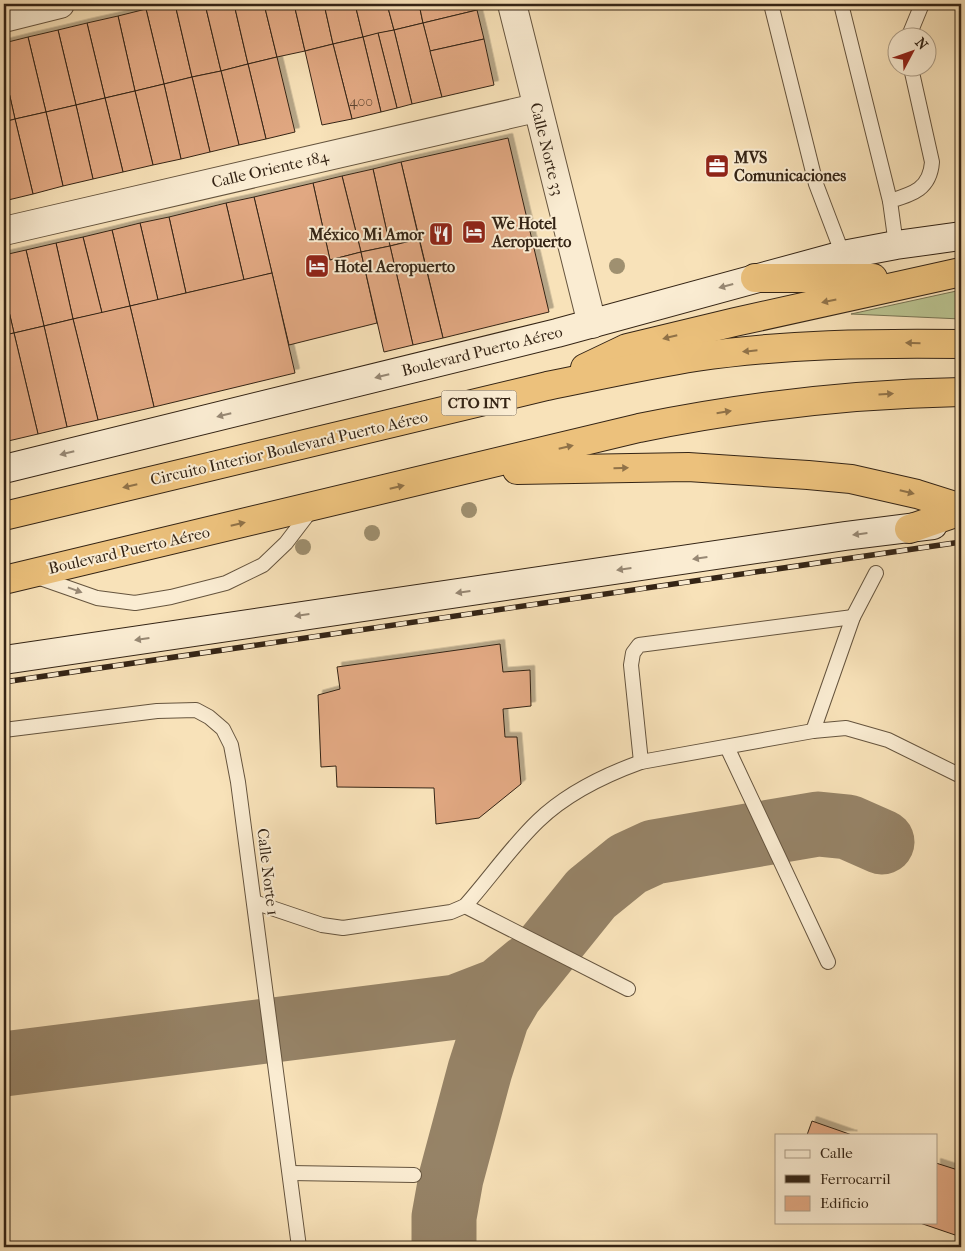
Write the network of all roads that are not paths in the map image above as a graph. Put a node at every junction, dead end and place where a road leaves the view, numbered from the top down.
1 (60, 4) edge
2 (512, 4) edge
3 (771, 4) edge
4 (841, 4) edge
5 (922, 4) edge
6 (4, 18) edge
7 (912, 28) edge
8 (913, 78) edge
9 (536, 108) junction
10 (890, 201) junction
11 (4, 230) edge
12 (961, 236) edge
13 (896, 245) junction
14 (843, 255) junction
15 (953, 274) edge
16 (755, 278) junction
17 (592, 324) junction
18 (961, 344) edge
19 (547, 386) junction
20 (961, 392) edge
21 (4, 469) edge
22 (450, 474) junction
23 (314, 506) junction
24 (961, 510) edge
25 (4, 516) edge
26 (961, 522) edge
27 (909, 529) junction
28 (876, 573) dead end
29 (17, 577) edge
30 (853, 617) junction
31 (4, 660) edge
32 (4, 730) edge
33 (813, 731) junction
34 (727, 746) junction
35 (641, 762) junction
36 (961, 776) edge
37 (254, 902) junction
38 (465, 906) junction
39 (828, 962) dead end
40 (628, 989) dead end
41 (290, 1173) junction
42 (414, 1175) dead end
43 (299, 1247) edge

1 - 6 street
2 - 9 street, Calle Norte 33
3 - 14 lane
4 - 10 lane
5 - 7 lane
8 - 10 lane
9 - 11 street, Calle Oriente 184
9 - 17 street, Calle Norte 33
10 - 13 lane
12 - 13 street, Boulevard Puerto Aéreo
13 - 14 street, Boulevard Puerto Aéreo
14 - 16 street, Boulevard Puerto Aéreo
15 - 16 highway
15 -> 19 highway
16 -> 17 street, Boulevard Puerto Aéreo
17 -> 21 street, Boulevard Puerto Aéreo
18 -> 19 highway, Circuito Interior Boulevard Puerto Aéreo / CTO INT
19 -> 25 highway, Circuito Interior Boulevard Puerto Aéreo / CTO INT
22 -> 20 highway, Boulevard Puerto Aéreo
23 -> 22 highway, Boulevard Puerto Aéreo
22 -> 24 highway
29 -> 23 highway, Boulevard Puerto Aéreo
29 -> 23 lane
24 - 27 highway
26 - 27 street
27 -> 31 street
28 - 30 lane
30 - 33 lane
30 - 35 lane
32 - 37 lane, Calle Norte 1
33 - 34 lane
33 - 36 lane
34 - 35 lane
34 - 39 lane
35 - 38 lane
37 - 38 lane
37 - 41 lane, Calle Norte 1
38 - 40 lane
41 - 42 lane
41 - 43 lane, Calle Norte 1

